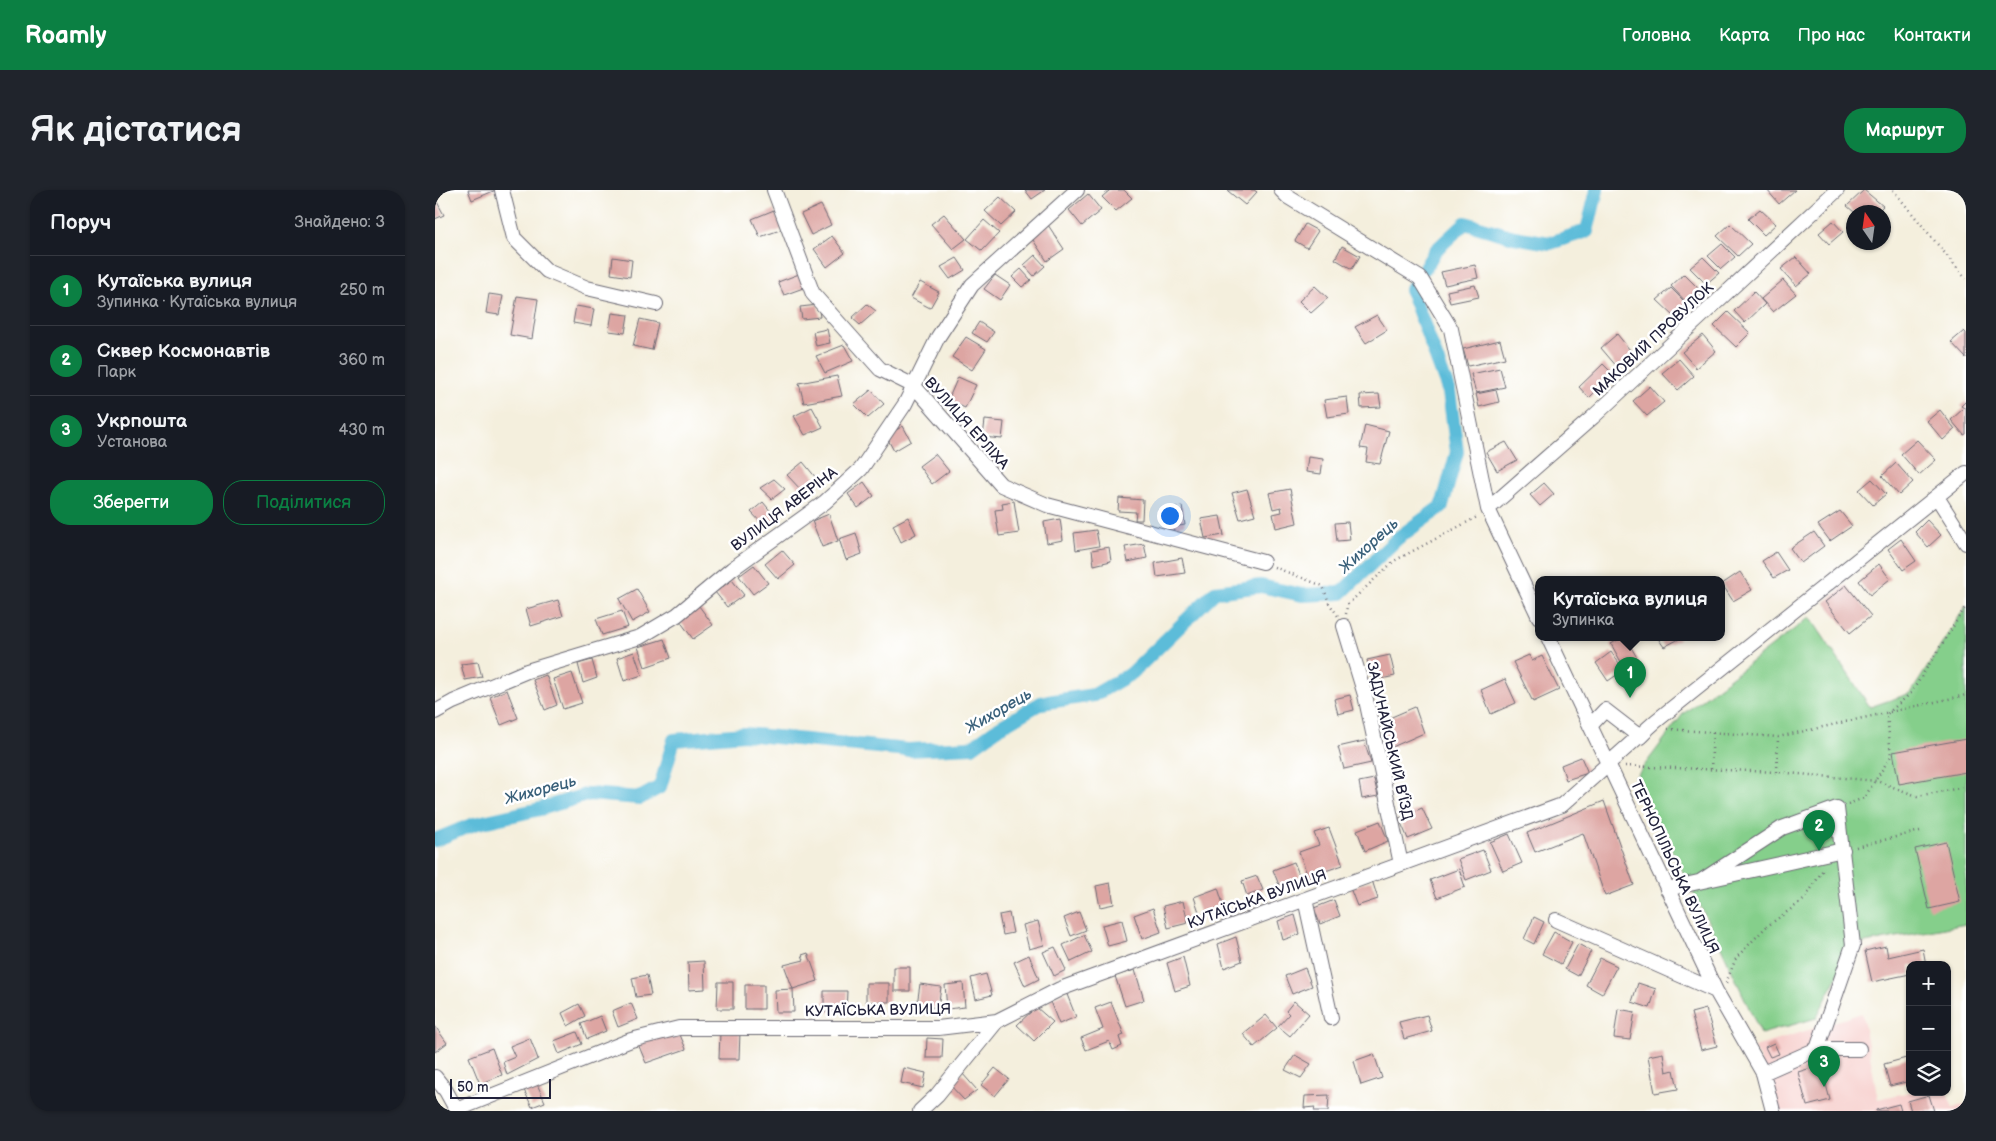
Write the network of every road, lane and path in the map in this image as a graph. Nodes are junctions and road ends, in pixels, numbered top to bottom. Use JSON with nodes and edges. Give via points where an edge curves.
{"nodes":[{"id":1,"x":502,"y":190,"type":"edge"},
{"id":2,"x":774,"y":190,"type":"edge"},
{"id":3,"x":1077,"y":190,"type":"edge"},
{"id":4,"x":1281,"y":190,"type":"edge"},
{"id":5,"x":1837,"y":190,"type":"edge"},
{"id":6,"x":1893,"y":190,"type":"edge"},
{"id":7,"x":1966,"y":279,"type":"edge"},
{"id":8,"x":656,"y":304,"type":"dead end"},
{"id":9,"x":914,"y":386,"type":"junction"},
{"id":10,"x":1966,"y":472,"type":"edge"},
{"id":11,"x":1937,"y":497,"type":"junction"},
{"id":12,"x":1488,"y":508,"type":"junction"},
{"id":13,"x":1966,"y":543,"type":"edge"},
{"id":14,"x":1263,"y":562,"type":"joint"},
{"id":15,"x":1329,"y":604,"type":"dead end"},
{"id":16,"x":1966,"y":606,"type":"edge"},
{"id":17,"x":1535,"y":608,"type":"edge"},
{"id":18,"x":1344,"y":626,"type":"joint"},
{"id":19,"x":1550,"y":641,"type":"edge"},
{"id":20,"x":1966,"y":696,"type":"edge"},
{"id":21,"x":435,"y":712,"type":"edge"},
{"id":22,"x":1887,"y":714,"type":"junction"},
{"id":23,"x":1590,"y":726,"type":"junction"},
{"id":24,"x":1649,"y":728,"type":"junction"},
{"id":25,"x":1713,"y":732,"type":"junction"},
{"id":26,"x":1779,"y":737,"type":"junction"},
{"id":27,"x":1609,"y":765,"type":"junction"},
{"id":28,"x":1711,"y":769,"type":"junction"},
{"id":29,"x":1777,"y":772,"type":"junction"},
{"id":30,"x":1877,"y":781,"type":"junction"},
{"id":31,"x":1966,"y":787,"type":"edge"},
{"id":32,"x":1837,"y":808,"type":"junction"},
{"id":33,"x":1920,"y":831,"type":"dead end"},
{"id":34,"x":1838,"y":851,"type":"junction"},
{"id":35,"x":1401,"y":864,"type":"junction"},
{"id":36,"x":1701,"y":881,"type":"junction"},
{"id":37,"x":1667,"y":889,"type":"junction"},
{"id":38,"x":1305,"y":899,"type":"junction"},
{"id":39,"x":1557,"y":920,"type":"dead end"},
{"id":40,"x":1718,"y":995,"type":"junction"},
{"id":41,"x":1331,"y":1018,"type":"dead end"},
{"id":42,"x":997,"y":1021,"type":"junction"},
{"id":43,"x":1817,"y":1049,"type":"junction"},
{"id":44,"x":1859,"y":1049,"type":"dead end"},
{"id":45,"x":1763,"y":1073,"type":"junction"},
{"id":46,"x":435,"y":1077,"type":"edge"},
{"id":47,"x":457,"y":1111,"type":"edge"},
{"id":48,"x":920,"y":1111,"type":"edge"},
{"id":49,"x":1773,"y":1111,"type":"edge"}],
"edges":[{"from":1,"to":8,"type":"street","via":[[514,238],[547,271],[587,288]]},
{"from":2,"to":9,"type":"street","name":"ВУЛИЦЯ ЕРЛІХА","via":[[813,294],[880,369]]},
{"from":3,"to":9,"type":"street","name":"ВУЛИЦЯ АВЕРІНА","via":[[972,285],[938,338]]},
{"from":4,"to":12,"type":"street","via":[[1420,278],[1451,329]]},
{"from":5,"to":12,"type":"street","name":"МАКОВИЙ ПРОВУЛОК","via":[[1593,416]]},
{"from":6,"to":7,"type":"path"},
{"from":9,"to":14,"type":"street","name":"ВУЛИЦЯ ЕРЛІХА","via":[[1001,485],[1047,505]]},
{"from":9,"to":21,"type":"street","name":"ВУЛИЦЯ АВЕРІНА","via":[[861,469],[825,502],[732,569],[677,615],[640,637],[527,671]]},
{"from":10,"to":11,"type":"street","name":"КУТАЇСЬКА ВУЛИЦЯ"},
{"from":11,"to":13,"type":"street"},
{"from":11,"to":24,"type":"street","name":"КУТАЇСЬКА ВУЛИЦЯ"},
{"from":12,"to":17,"type":"street"},
{"from":12,"to":18,"type":"path","via":[[1394,561],[1347,606]]},
{"from":14,"to":15,"type":"path","via":[[1323,586]]},
{"from":16,"to":22,"type":"path","via":[[1911,693]]},
{"from":18,"to":35,"type":"street","name":"ЗАДУНАЙСЬКИЙ В’ЇЗД","via":[[1365,695]]},
{"from":19,"to":23,"type":"street","name":"ТЕРНОПІЛЬСЬКА ВУЛИЦЯ"},
{"from":20,"to":22,"type":"path"},
{"from":22,"to":26,"type":"path"},
{"from":22,"to":30,"type":"path","via":[[1891,756]]},
{"from":23,"to":24,"type":"street","via":[[1605,710],[1640,737]]},
{"from":23,"to":27,"type":"street","name":"ТЕРНОПІЛЬСЬКА ВУЛИЦЯ"},
{"from":24,"to":25,"type":"path"},
{"from":24,"to":27,"type":"street","name":"КУТАЇСЬКА ВУЛИЦЯ"},
{"from":25,"to":26,"type":"path"},
{"from":25,"to":28,"type":"path"},
{"from":26,"to":29,"type":"path"},
{"from":27,"to":28,"type":"path"},
{"from":27,"to":35,"type":"street","name":"КУТАЇСЬКА ВУЛИЦЯ","via":[[1562,805]]},
{"from":27,"to":37,"type":"street","name":"ТЕРНОПІЛЬСЬКА ВУЛИЦЯ"},
{"from":28,"to":29,"type":"path"},
{"from":29,"to":30,"type":"path"},
{"from":30,"to":31,"type":"path","via":[[1917,796]]},
{"from":30,"to":32,"type":"path","via":[[1864,798]]},
{"from":32,"to":34,"type":"street"},
{"from":32,"to":36,"type":"street","via":[[1782,828]]},
{"from":33,"to":34,"type":"path"},
{"from":34,"to":36,"type":"street"},
{"from":34,"to":40,"type":"path","via":[[1805,899],[1767,927],[1736,958]]},
{"from":34,"to":43,"type":"street","via":[[1853,946]]},
{"from":35,"to":38,"type":"street","name":"КУТАЇСЬКА ВУЛИЦЯ"},
{"from":36,"to":37,"type":"street"},
{"from":37,"to":40,"type":"street","name":"ТЕРНОПІЛЬСЬКА ВУЛИЦЯ"},
{"from":38,"to":41,"type":"street"},
{"from":38,"to":42,"type":"street","name":"КУТАЇСЬКА ВУЛИЦЯ","via":[[1060,989]]},
{"from":39,"to":40,"type":"street"},
{"from":40,"to":45,"type":"street","name":"ТЕРНОПІЛЬСЬКА ВУЛИЦЯ"},
{"from":42,"to":47,"type":"street","name":"КУТАЇСЬКА ВУЛИЦЯ","via":[[938,1028],[679,1028],[631,1040]]},
{"from":42,"to":48,"type":"street","via":[[937,1095]]},
{"from":43,"to":44,"type":"street"},
{"from":43,"to":45,"type":"street"},
{"from":45,"to":49,"type":"street","name":"ТЕРНОПІЛЬСЬКА ВУЛИЦЯ"},
{"from":46,"to":47,"type":"street"}]}
